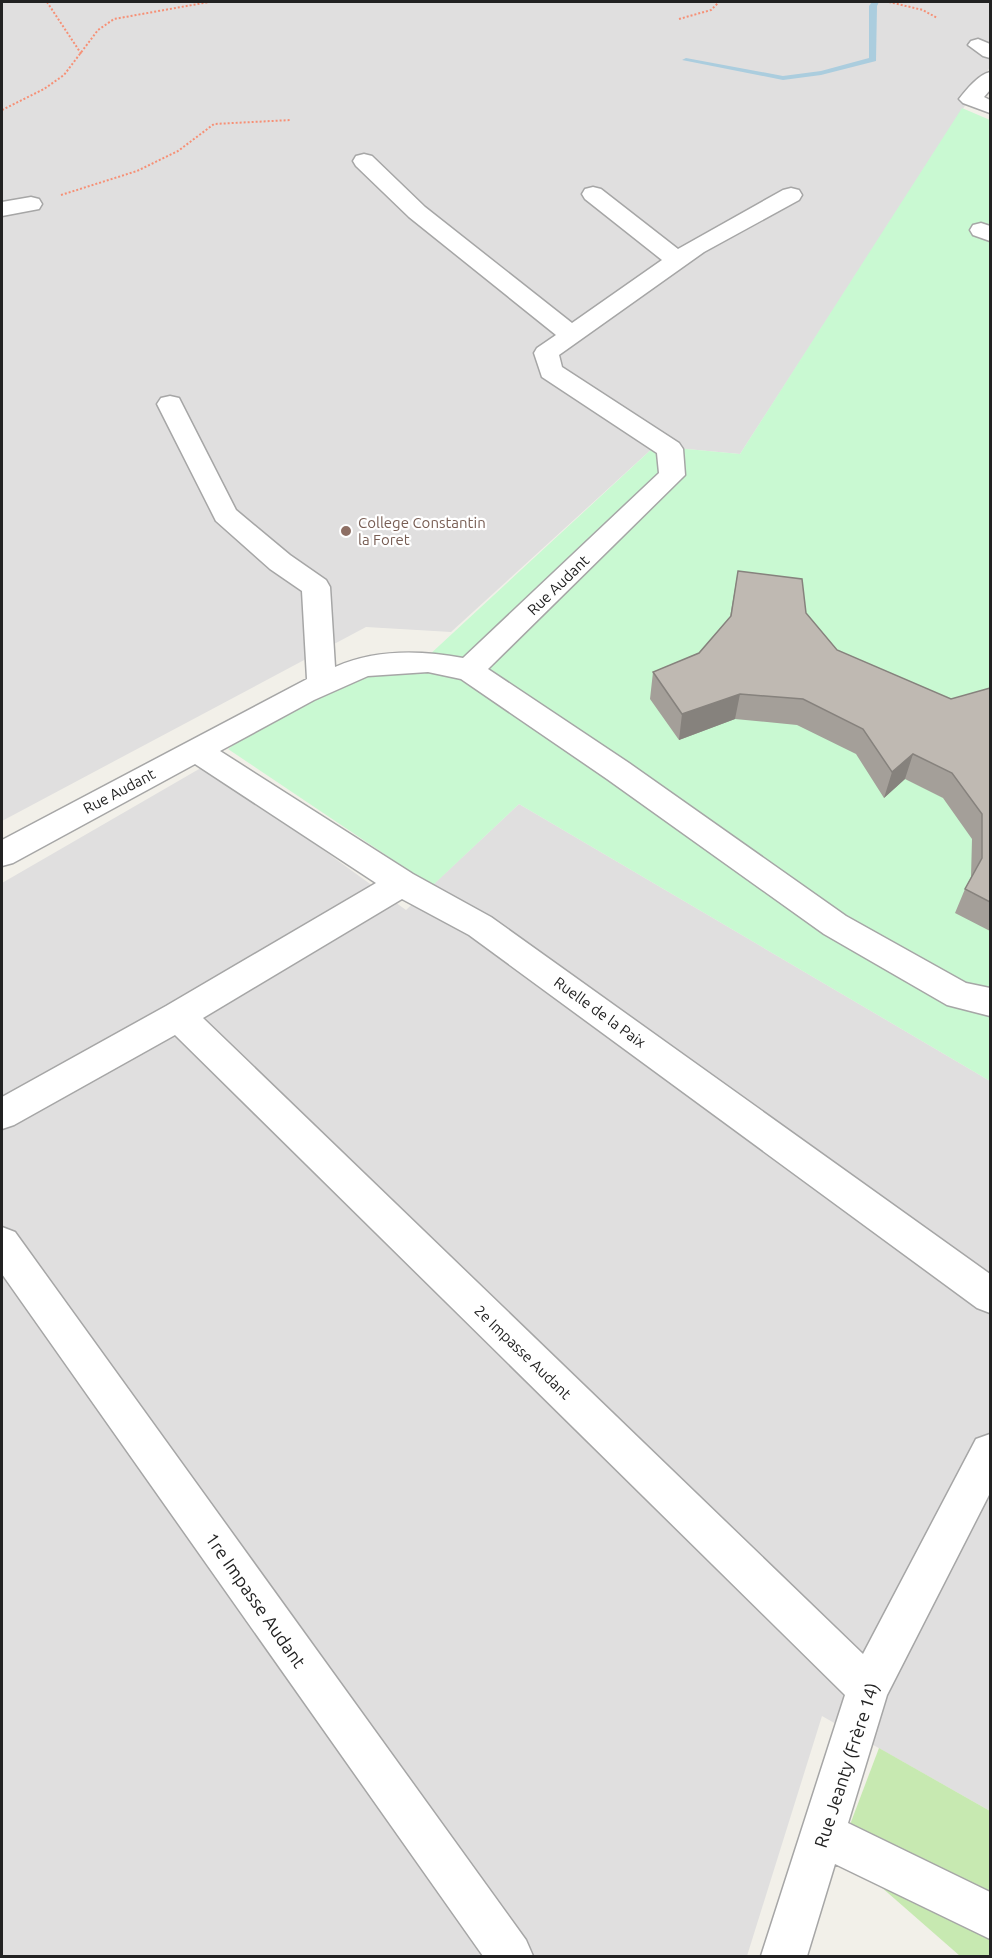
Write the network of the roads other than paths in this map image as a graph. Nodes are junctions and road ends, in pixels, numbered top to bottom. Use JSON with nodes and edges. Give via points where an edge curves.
{"nodes":[{"id":1,"x":990,"y":78,"type":"edge"},
{"id":2,"x":990,"y":107,"type":"edge"},
{"id":3,"x":364,"y":161,"type":"dead end"},
{"id":4,"x":593,"y":194,"type":"dead end"},
{"id":5,"x":791,"y":195,"type":"dead end"},
{"id":6,"x":31,"y":204,"type":"road end"},
{"id":7,"x":2,"y":209,"type":"edge"},
{"id":8,"x":677,"y":260,"type":"junction"},
{"id":9,"x":571,"y":335,"type":"junction"},
{"id":10,"x":170,"y":404,"type":"dead end"},
{"id":11,"x":469,"y":670,"type":"junction"},
{"id":12,"x":322,"y":684,"type":"junction"},
{"id":13,"x":196,"y":750,"type":"junction"},
{"id":14,"x":2,"y":854,"type":"edge"},
{"id":15,"x":402,"y":883,"type":"junction"},
{"id":16,"x":990,"y":1002,"type":"edge"},
{"id":17,"x":178,"y":1016,"type":"junction"},
{"id":18,"x":2,"y":1114,"type":"edge"},
{"id":19,"x":2,"y":1244,"type":"edge"},
{"id":20,"x":990,"y":1296,"type":"edge"},
{"id":21,"x":990,"y":1453,"type":"edge"},
{"id":22,"x":868,"y":1688,"type":"junction"},
{"id":23,"x":823,"y":1834,"type":"junction"},
{"id":24,"x":990,"y":1916,"type":"edge"},
{"id":25,"x":510,"y":1956,"type":"edge"},
{"id":26,"x":784,"y":1956,"type":"edge"}],
"edges":[{"from":1,"to":2,"type":"street","via":[[970,99]]},
{"from":3,"to":9,"type":"street","via":[[417,212]]},
{"from":4,"to":8,"type":"street"},
{"from":5,"to":8,"type":"street","name":"Rue Audant"},
{"from":6,"to":7,"type":"street"},
{"from":8,"to":9,"type":"street","name":"Rue Audant"},
{"from":9,"to":11,"type":"street","name":"Rue Audant","via":[[546,353],[551,371],[670,449],[672,475]]},
{"from":10,"to":12,"type":"street","via":[[225,515],[280,562],[316,586]]},
{"from":11,"to":12,"type":"street","name":"Rue Audant","via":[[428,662],[363,666]]},
{"from":11,"to":16,"type":"street","via":[[835,925],[959,995]]},
{"from":12,"to":13,"type":"street","name":"Rue Audant"},
{"from":13,"to":14,"type":"street","name":"Rue Audant"},
{"from":13,"to":15,"type":"street","name":"Ruelle de la Paix"},
{"from":15,"to":17,"type":"street"},
{"from":15,"to":20,"type":"street","name":"Ruelle de la Paix","via":[[480,926]]},
{"from":17,"to":18,"type":"street"},
{"from":17,"to":22,"type":"street","name":"2e Impasse Audant"},
{"from":19,"to":25,"type":"street","name":"1re Impasse Audant"},
{"from":21,"to":22,"type":"street","name":"Rue Jeanty (Frère 14)"},
{"from":22,"to":23,"type":"street","name":"Rue Jeanty (Frère 14)"},
{"from":23,"to":24,"type":"street"},
{"from":23,"to":26,"type":"street","name":"Rue Jeanty (Frère 14)"}]}
